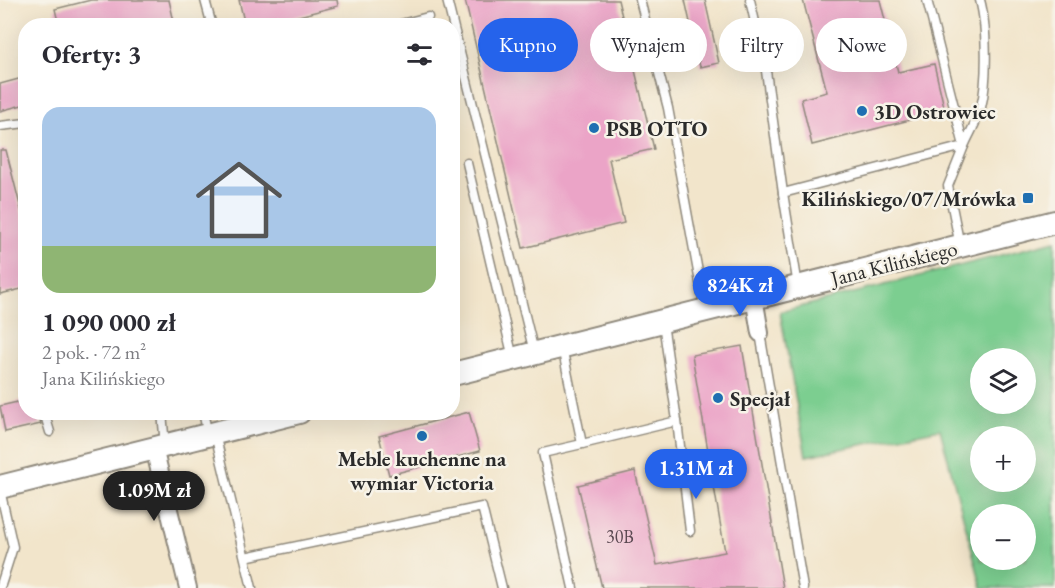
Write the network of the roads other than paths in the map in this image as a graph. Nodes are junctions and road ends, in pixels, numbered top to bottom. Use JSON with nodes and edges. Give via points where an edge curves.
{"nodes":[{"id":1,"x":206,"y":0,"type":"edge"},
{"id":2,"x":447,"y":0,"type":"edge"},
{"id":3,"x":640,"y":0,"type":"edge"},
{"id":4,"x":750,"y":0,"type":"edge"},
{"id":5,"x":927,"y":0,"type":"edge"},
{"id":6,"x":980,"y":0,"type":"edge"},
{"id":7,"x":428,"y":17,"type":"dead end"},
{"id":8,"x":210,"y":18,"type":"edge"},
{"id":9,"x":424,"y":18,"type":"edge"},
{"id":10,"x":451,"y":18,"type":"edge"},
{"id":11,"x":460,"y":60,"type":"edge"},
{"id":12,"x":18,"y":124,"type":"edge"},
{"id":13,"x":0,"y":126,"type":"edge"},
{"id":14,"x":964,"y":146,"type":"junction"},
{"id":15,"x":467,"y":163,"type":"dead end"},
{"id":16,"x":783,"y":193,"type":"junction"},
{"id":17,"x":1055,"y":222,"type":"edge"},
{"id":18,"x":960,"y":246,"type":"junction"},
{"id":19,"x":798,"y":286,"type":"junction"},
{"id":20,"x":754,"y":297,"type":"junction"},
{"id":21,"x":705,"y":310,"type":"junction"},
{"id":22,"x":663,"y":321,"type":"junction"},
{"id":23,"x":760,"y":333,"type":"joint"},
{"id":24,"x":562,"y":346,"type":"junction"},
{"id":25,"x":524,"y":356,"type":"junction"},
{"id":26,"x":460,"y":372,"type":"edge"},
{"id":27,"x":46,"y":420,"type":"edge"},
{"id":28,"x":162,"y":420,"type":"edge"},
{"id":29,"x":205,"y":420,"type":"edge"},
{"id":30,"x":268,"y":420,"type":"edge"},
{"id":31,"x":677,"y":421,"type":"junction"},
{"id":32,"x":50,"y":432,"type":"dead end"},
{"id":33,"x":211,"y":435,"type":"junction"},
{"id":34,"x":582,"y":444,"type":"junction"},
{"id":35,"x":160,"y":447,"type":"junction"},
{"id":36,"x":0,"y":489,"type":"edge"},
{"id":37,"x":690,"y":531,"type":"dead end"},
{"id":38,"x":245,"y":557,"type":"junction"},
{"id":39,"x":1,"y":588,"type":"edge"},
{"id":40,"x":189,"y":588,"type":"edge"},
{"id":41,"x":252,"y":588,"type":"edge"},
{"id":42,"x":502,"y":588,"type":"edge"},
{"id":43,"x":573,"y":588,"type":"edge"},
{"id":44,"x":802,"y":588,"type":"edge"}],
"edges":[{"from":1,"to":8,"type":"lane"},
{"from":2,"to":10,"type":"lane"},
{"from":3,"to":21,"type":"lane","via":[[668,108]]},
{"from":4,"to":16,"type":"lane","via":[[766,70]]},
{"from":5,"to":14,"type":"lane"},
{"from":6,"to":14,"type":"lane","via":[[986,45],[981,107]]},
{"from":7,"to":9,"type":"lane"},
{"from":11,"to":25,"type":"lane"},
{"from":12,"to":13,"type":"lane"},
{"from":14,"to":16,"type":"lane"},
{"from":14,"to":18,"type":"lane","via":[[948,186]]},
{"from":15,"to":25,"type":"lane"},
{"from":16,"to":19,"type":"lane"},
{"from":17,"to":18,"type":"street","name":"Jana Kilińskiego"},
{"from":18,"to":19,"type":"street","name":"Jana Kilińskiego"},
{"from":19,"to":20,"type":"street","name":"Jana Kilińskiego"},
{"from":20,"to":21,"type":"street","name":"Jana Kilińskiego"},
{"from":20,"to":23,"type":"street"},
{"from":21,"to":22,"type":"street","name":"Jana Kilińskiego"},
{"from":22,"to":24,"type":"street","name":"Jana Kilińskiego"},
{"from":22,"to":31,"type":"lane"},
{"from":23,"to":44,"type":"lane"},
{"from":24,"to":25,"type":"street","name":"Jana Kilińskiego"},
{"from":24,"to":34,"type":"lane"},
{"from":25,"to":26,"type":"street","name":"Jana Kilińskiego"},
{"from":27,"to":32,"type":"lane"},
{"from":28,"to":35,"type":"lane"},
{"from":29,"to":33,"type":"lane"},
{"from":30,"to":33,"type":"street"},
{"from":31,"to":34,"type":"lane"},
{"from":31,"to":37,"type":"lane"},
{"from":33,"to":35,"type":"street"},
{"from":33,"to":38,"type":"lane"},
{"from":34,"to":43,"type":"lane","via":[[543,453]]},
{"from":35,"to":36,"type":"street"},
{"from":35,"to":40,"type":"street"},
{"from":36,"to":39,"type":"lane","via":[[13,547]]},
{"from":38,"to":41,"type":"lane"},
{"from":38,"to":42,"type":"lane","via":[[482,507]]}]}
